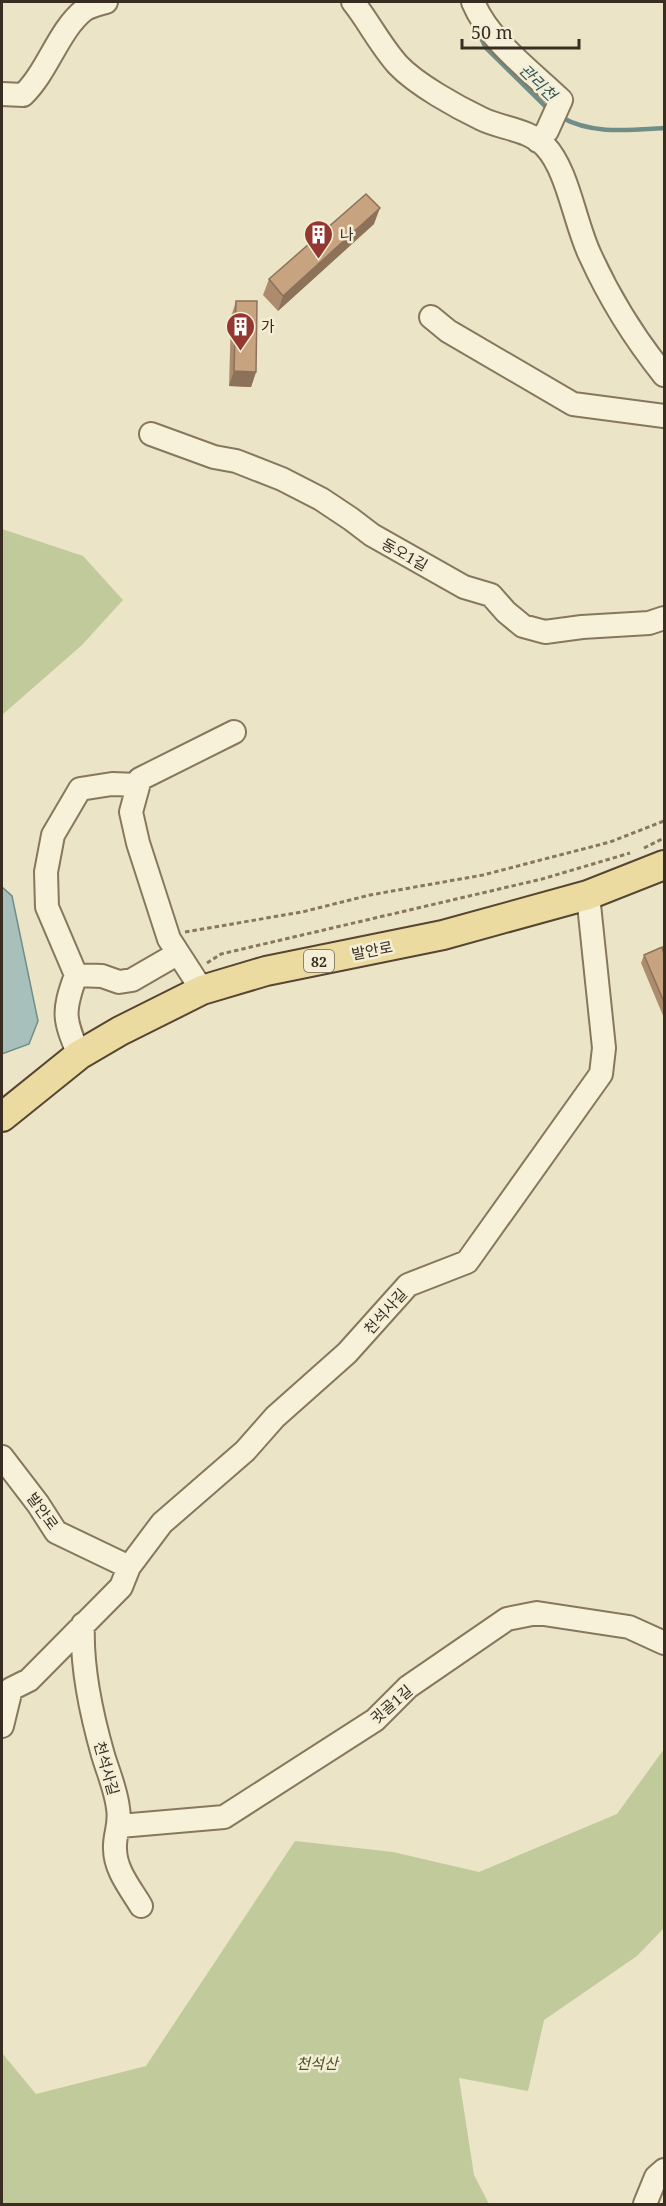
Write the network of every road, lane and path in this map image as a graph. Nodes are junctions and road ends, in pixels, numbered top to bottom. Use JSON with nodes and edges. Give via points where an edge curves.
{"nodes":[{"id":1,"x":106,"y":2,"type":"edge"},
{"id":2,"x":353,"y":2,"type":"edge"},
{"id":3,"x":473,"y":2,"type":"edge"},
{"id":4,"x":2,"y":94,"type":"edge"},
{"id":5,"x":549,"y":123,"type":"junction"},
{"id":6,"x":431,"y":317,"type":"dead end"},
{"id":7,"x":664,"y":375,"type":"edge"},
{"id":8,"x":664,"y":416,"type":"edge"},
{"id":9,"x":151,"y":434,"type":"dead end"},
{"id":10,"x":664,"y":618,"type":"edge"},
{"id":11,"x":234,"y":732,"type":"dead end"},
{"id":12,"x":138,"y":785,"type":"junction"},
{"id":13,"x":664,"y":821,"type":"edge"},
{"id":14,"x":664,"y":865,"type":"edge"},
{"id":15,"x":588,"y":895,"type":"junction"},
{"id":16,"x":173,"y":946,"type":"junction"},
{"id":17,"x":76,"y":975,"type":"junction"},
{"id":18,"x":202,"y":990,"type":"junction"},
{"id":19,"x":79,"y":1054,"type":"junction"},
{"id":20,"x":2,"y":1117,"type":"edge"},
{"id":21,"x":2,"y":1456,"type":"edge"},
{"id":22,"x":129,"y":1567,"type":"junction"},
{"id":23,"x":83,"y":1624,"type":"junction"},
{"id":24,"x":664,"y":1643,"type":"edge"},
{"id":25,"x":2,"y":1726,"type":"edge"},
{"id":26,"x":120,"y":1826,"type":"junction"},
{"id":27,"x":141,"y":1906,"type":"dead end"},
{"id":28,"x":664,"y":2170,"type":"edge"},
{"id":29,"x":645,"y":2205,"type":"edge"}],
"edges":[{"from":1,"to":4,"type":"street","via":[[86,9],[72,22],[34,84],[23,94]]},
{"from":2,"to":5,"type":"street","via":[[399,66],[444,100],[486,121],[527,133]]},
{"from":3,"to":5,"type":"street","via":[[503,45],[561,100]]},
{"from":5,"to":7,"type":"street","via":[[545,146],[558,164],[589,254]]},
{"from":6,"to":8,"type":"street","via":[[448,331],[573,404]]},
{"from":9,"to":10,"type":"street","name":"동오1길","via":[[236,461],[321,499],[372,535],[464,587],[491,595],[523,626],[545,632],[649,623]]},
{"from":11,"to":12,"type":"street","via":[[140,779]]},
{"from":12,"to":16,"type":"street","via":[[131,812]]},
{"from":12,"to":17,"type":"street","via":[[80,789],[53,835],[46,872],[47,907]]},
{"from":13,"to":16,"type":"path","via":[[610,842],[483,875],[178,933]]},
{"from":14,"to":15,"type":"main road","name":"발안로","number":"82"},
{"from":15,"to":18,"type":"main road","name":"발안로","number":"82","via":[[443,935],[266,971]]},
{"from":15,"to":22,"type":"street","name":"천석사길","via":[[604,1048],[601,1074],[467,1262],[408,1285],[347,1353],[275,1417],[245,1451],[162,1523]]},
{"from":16,"to":17,"type":"street","via":[[132,980],[119,982],[102,976]]},
{"from":16,"to":18,"type":"street"},
{"from":17,"to":19,"type":"street","via":[[67,998],[66,1023]]},
{"from":18,"to":19,"type":"main road","name":"발안로","number":"82"},
{"from":19,"to":20,"type":"main road","name":"발안로","number":"82"},
{"from":21,"to":22,"type":"street","name":"발안로","via":[[56,1532]]},
{"from":22,"to":23,"type":"street","name":"천석사길","via":[[121,1587]]},
{"from":23,"to":25,"type":"street","name":"천석사길","via":[[29,1680],[11,1689]]},
{"from":23,"to":26,"type":"street","name":"천석사길","via":[[82,1650],[88,1688]]},
{"from":24,"to":26,"type":"street","name":"귓골1길","via":[[629,1627],[537,1613],[507,1619],[408,1687],[375,1720],[224,1817]]},
{"from":26,"to":27,"type":"street","name":"천석사길","via":[[115,1848],[119,1870]]},
{"from":28,"to":29,"type":"street","via":[[656,2177]]}]}
